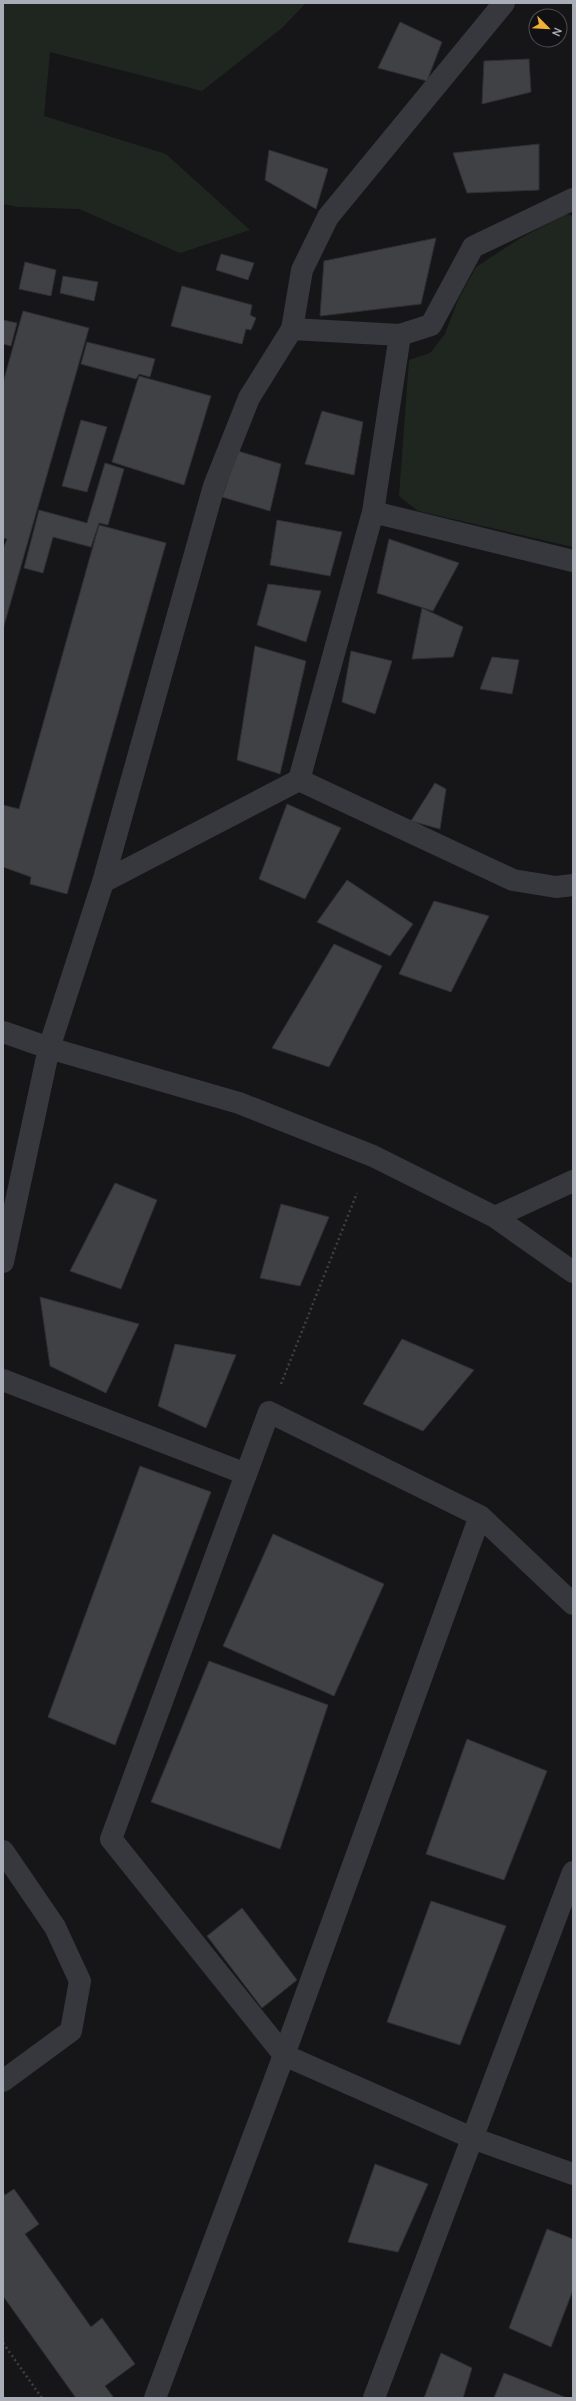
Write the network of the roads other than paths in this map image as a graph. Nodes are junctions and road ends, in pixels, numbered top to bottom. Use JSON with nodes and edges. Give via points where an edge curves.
{"nodes":[{"id":1,"x":504,"y":3,"type":"edge"},
{"id":2,"x":573,"y":199,"type":"edge"},
{"id":3,"x":292,"y":329,"type":"junction"},
{"id":4,"x":400,"y":335,"type":"junction"},
{"id":5,"x":373,"y":512,"type":"junction"},
{"id":6,"x":573,"y":561,"type":"edge"},
{"id":7,"x":299,"y":780,"type":"junction"},
{"id":8,"x":103,"y":882,"type":"junction"},
{"id":9,"x":573,"y":886,"type":"edge"},
{"id":10,"x":3,"y":1032,"type":"edge"},
{"id":11,"x":49,"y":1048,"type":"junction"},
{"id":12,"x":573,"y":1181,"type":"edge"},
{"id":13,"x":495,"y":1217,"type":"junction"},
{"id":14,"x":3,"y":1262,"type":"edge"},
{"id":15,"x":573,"y":1272,"type":"edge"},
{"id":16,"x":3,"y":1380,"type":"edge"},
{"id":17,"x":246,"y":1474,"type":"junction"},
{"id":18,"x":480,"y":1516,"type":"junction"},
{"id":19,"x":573,"y":1604,"type":"edge"},
{"id":20,"x":3,"y":1851,"type":"edge"},
{"id":21,"x":573,"y":1872,"type":"edge"},
{"id":22,"x":284,"y":2054,"type":"junction"},
{"id":23,"x":3,"y":2081,"type":"edge"},
{"id":24,"x":472,"y":2138,"type":"junction"},
{"id":25,"x":573,"y":2174,"type":"edge"},
{"id":26,"x":155,"y":2398,"type":"edge"},
{"id":27,"x":374,"y":2398,"type":"edge"}],
"edges":[{"from":1,"to":3,"type":"street","via":[[328,217],[302,270]]},
{"from":2,"to":4,"type":"street","via":[[473,247],[431,325]]},
{"from":3,"to":4,"type":"street"},
{"from":3,"to":8,"type":"street","via":[[249,398],[214,486]]},
{"from":4,"to":5,"type":"street"},
{"from":5,"to":6,"type":"street"},
{"from":5,"to":7,"type":"street"},
{"from":7,"to":8,"type":"street"},
{"from":7,"to":9,"type":"street","via":[[513,880],[556,887]]},
{"from":8,"to":11,"type":"street"},
{"from":10,"to":11,"type":"street"},
{"from":11,"to":13,"type":"street","via":[[239,1103],[373,1156]]},
{"from":11,"to":14,"type":"street"},
{"from":12,"to":13,"type":"street"},
{"from":13,"to":15,"type":"street"},
{"from":16,"to":17,"type":"street"},
{"from":17,"to":18,"type":"street","via":[[269,1412]]},
{"from":17,"to":22,"type":"street","via":[[111,1839]]},
{"from":18,"to":19,"type":"street"},
{"from":18,"to":22,"type":"street"},
{"from":20,"to":23,"type":"street","via":[[55,1927],[80,1982],[71,2032]]},
{"from":21,"to":24,"type":"street"},
{"from":22,"to":24,"type":"street"},
{"from":22,"to":26,"type":"street"},
{"from":24,"to":25,"type":"street"},
{"from":24,"to":27,"type":"street"}]}
